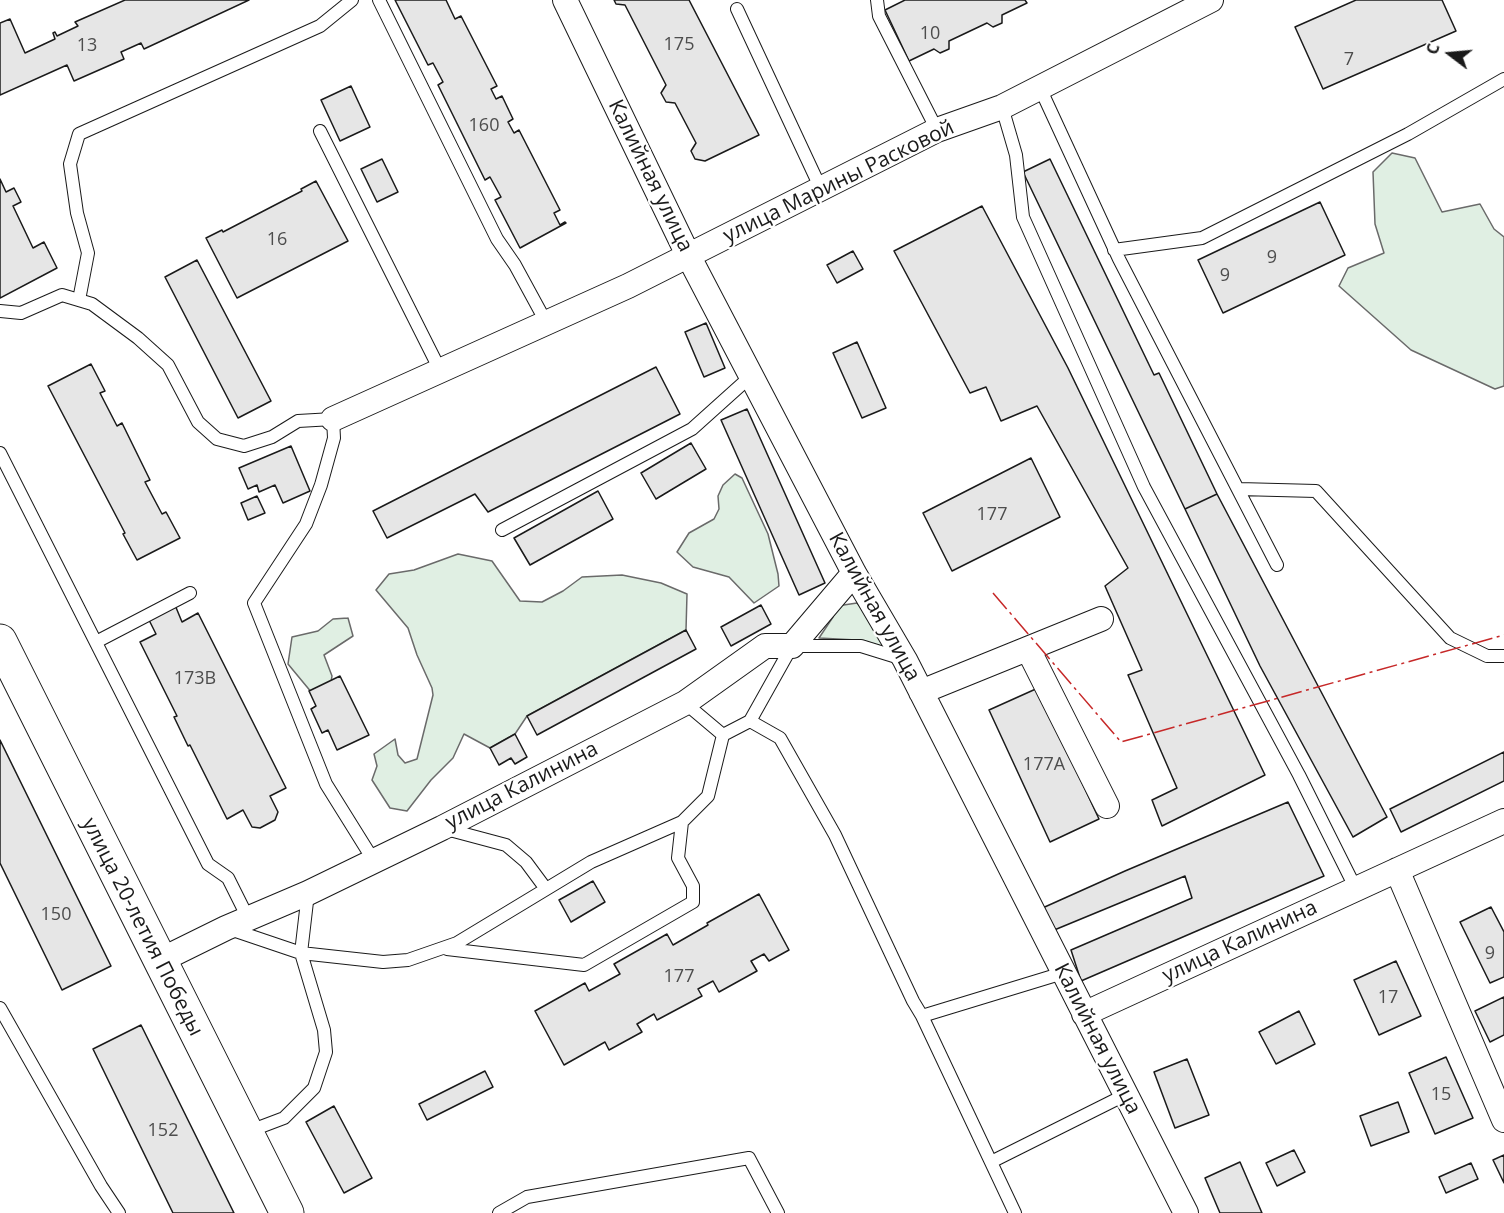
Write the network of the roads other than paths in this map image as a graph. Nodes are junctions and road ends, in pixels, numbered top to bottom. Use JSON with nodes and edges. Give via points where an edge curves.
{"nodes":[{"id":1,"x":352,"y":0,"type":"edge"},
{"id":2,"x":379,"y":0,"type":"edge"},
{"id":3,"x":565,"y":0,"type":"edge"},
{"id":4,"x":877,"y":0,"type":"edge"},
{"id":5,"x":1210,"y":0,"type":"edge"},
{"id":6,"x":737,"y":9,"type":"dead end"},
{"id":7,"x":1504,"y":80,"type":"edge"},
{"id":8,"x":1040,"y":88,"type":"junction"},
{"id":9,"x":1002,"y":107,"type":"junction"},
{"id":10,"x":937,"y":130,"type":"junction"},
{"id":11,"x":320,"y":131,"type":"dead end"},
{"id":12,"x":821,"y":189,"type":"junction"},
{"id":13,"x":1114,"y":250,"type":"junction"},
{"id":14,"x":689,"y":257,"type":"junction"},
{"id":15,"x":79,"y":300,"type":"junction"},
{"id":16,"x":0,"y":310,"type":"edge"},
{"id":17,"x":546,"y":322,"type":"junction"},
{"id":18,"x":440,"y":370,"type":"junction"},
{"id":19,"x":751,"y":376,"type":"junction"},
{"id":20,"x":333,"y":419,"type":"junction"},
{"id":21,"x":0,"y":453,"type":"edge"},
{"id":22,"x":1239,"y":489,"type":"junction"},
{"id":23,"x":502,"y":530,"type":"dead end"},
{"id":24,"x":1277,"y":565,"type":"dead end"},
{"id":25,"x":854,"y":573,"type":"junction"},
{"id":26,"x":190,"y":593,"type":"dead end"},
{"id":27,"x":1101,"y":619,"type":"dead end"},
{"id":28,"x":0,"y":641,"type":"edge"},
{"id":29,"x":96,"y":642,"type":"junction"},
{"id":30,"x":792,"y":646,"type":"junction"},
{"id":31,"x":1028,"y":649,"type":"junction"},
{"id":32,"x":1504,"y":656,"type":"edge"},
{"id":33,"x":904,"y":660,"type":"junction"},
{"id":34,"x":921,"y":692,"type":"junction"},
{"id":35,"x":685,"y":703,"type":"junction"},
{"id":36,"x":750,"y":721,"type":"junction"},
{"id":37,"x":723,"y":735,"type":"junction"},
{"id":38,"x":1107,"y":806,"type":"dead end"},
{"id":39,"x":1504,"y":821,"type":"edge"},
{"id":40,"x":682,"y":822,"type":"junction"},
{"id":41,"x":442,"y":828,"type":"junction"},
{"id":42,"x":374,"y":861,"type":"junction"},
{"id":43,"x":1397,"y":870,"type":"junction"},
{"id":44,"x":546,"y":889,"type":"junction"},
{"id":45,"x":1356,"y":889,"type":"junction"},
{"id":46,"x":308,"y":893,"type":"junction"},
{"id":47,"x":237,"y":923,"type":"junction"},
{"id":48,"x":442,"y":948,"type":"junction"},
{"id":49,"x":301,"y":953,"type":"junction"},
{"id":50,"x":159,"y":961,"type":"junction"},
{"id":51,"x":1063,"y":973,"type":"junction"},
{"id":52,"x":0,"y":1008,"type":"edge"},
{"id":53,"x":1084,"y":1014,"type":"junction"},
{"id":54,"x":922,"y":1016,"type":"junction"},
{"id":55,"x":1125,"y":1095,"type":"junction"},
{"id":56,"x":1504,"y":1120,"type":"edge"},
{"id":57,"x":246,"y":1133,"type":"junction"},
{"id":58,"x":991,"y":1162,"type":"junction"},
{"id":59,"x":119,"y":1213,"type":"edge"},
{"id":60,"x":287,"y":1213,"type":"edge"},
{"id":61,"x":499,"y":1213,"type":"edge"},
{"id":62,"x":778,"y":1213,"type":"edge"},
{"id":63,"x":1014,"y":1213,"type":"edge"},
{"id":64,"x":1186,"y":1213,"type":"edge"}],
"edges":[{"from":1,"to":15,"type":"lane","via":[[320,26],[79,134],[70,164],[88,253]]},
{"from":2,"to":17,"type":"lane","via":[[497,239]]},
{"from":3,"to":14,"type":"street","name":"Калийная улица"},
{"from":4,"to":10,"type":"lane","via":[[879,16]]},
{"from":5,"to":8,"type":"street","name":"улица Марины Расковой"},
{"from":6,"to":12,"type":"lane"},
{"from":7,"to":13,"type":"lane","via":[[1408,134],[1202,238]]},
{"from":8,"to":9,"type":"street","name":"улица Марины Расковой"},
{"from":8,"to":13,"type":"lane"},
{"from":9,"to":10,"type":"street","name":"улица Марины Расковой"},
{"from":9,"to":45,"type":"lane","via":[[1016,155],[1023,217],[1144,487]]},
{"from":10,"to":12,"type":"street","name":"улица Марины Расковой"},
{"from":11,"to":18,"type":"lane"},
{"from":12,"to":14,"type":"street","name":"улица Марины Расковой"},
{"from":13,"to":22,"type":"lane"},
{"from":14,"to":17,"type":"street","name":"улица Марины Расковой"},
{"from":14,"to":19,"type":"street","name":"Калийная улица"},
{"from":15,"to":16,"type":"lane","via":[[62,295],[21,313]]},
{"from":15,"to":20,"type":"lane","via":[[92,304],[129,331],[168,365],[198,422],[217,439],[244,446],[272,437],[298,421]]},
{"from":17,"to":18,"type":"street","name":"улица Марины Расковой"},
{"from":18,"to":20,"type":"street","name":"улица Марины Расковой"},
{"from":19,"to":23,"type":"lane","via":[[692,429]]},
{"from":19,"to":25,"type":"street","name":"Калийная улица"},
{"from":20,"to":42,"type":"lane","via":[[334,438],[306,524],[254,603],[326,784]]},
{"from":21,"to":29,"type":"lane"},
{"from":22,"to":24,"type":"lane"},
{"from":22,"to":32,"type":"lane","via":[[1316,491],[1450,639],[1487,656]]},
{"from":25,"to":30,"type":"street"},
{"from":25,"to":33,"type":"street","name":"Калийная улица"},
{"from":26,"to":29,"type":"lane"},
{"from":27,"to":31,"type":"street"},
{"from":28,"to":50,"type":"main road","name":"улица 20-летия Победы"},
{"from":29,"to":47,"type":"lane","via":[[208,864],[228,878]]},
{"from":30,"to":33,"type":"lane","via":[[861,646]]},
{"from":30,"to":35,"type":"street","name":"улица Калинина","via":[[765,646]]},
{"from":30,"to":36,"type":"lane"},
{"from":31,"to":34,"type":"street"},
{"from":31,"to":38,"type":"street"},
{"from":33,"to":34,"type":"street","name":"Калийная улица"},
{"from":34,"to":51,"type":"street","name":"Калийная улица"},
{"from":35,"to":37,"type":"lane"},
{"from":35,"to":41,"type":"street","name":"улица Калинина"},
{"from":36,"to":37,"type":"lane"},
{"from":36,"to":54,"type":"lane","via":[[780,738],[835,835]]},
{"from":37,"to":40,"type":"lane","via":[[708,796]]},
{"from":39,"to":43,"type":"street","name":"улица Калинина"},
{"from":40,"to":44,"type":"lane","via":[[591,862]]},
{"from":40,"to":48,"type":"lane","via":[[678,858],[693,886],[693,902],[584,964]]},
{"from":41,"to":42,"type":"street","name":"улица Калинина"},
{"from":41,"to":44,"type":"lane","via":[[506,845],[526,862]]},
{"from":42,"to":46,"type":"street","name":"улица Калинина"},
{"from":43,"to":45,"type":"street","name":"улица Калинина"},
{"from":43,"to":56,"type":"street"},
{"from":44,"to":48,"type":"lane","via":[[458,943]]},
{"from":45,"to":53,"type":"street","name":"улица Калинина"},
{"from":46,"to":47,"type":"street","name":"улица Калинина"},
{"from":46,"to":49,"type":"lane"},
{"from":47,"to":49,"type":"lane"},
{"from":47,"to":50,"type":"street","name":"улица Калинина"},
{"from":48,"to":49,"type":"lane","via":[[408,960],[383,962]]},
{"from":49,"to":57,"type":"lane","via":[[324,1030],[326,1052],[314,1088],[284,1118]]},
{"from":50,"to":57,"type":"main road","name":"улица 20-летия Победы"},
{"from":51,"to":53,"type":"street","name":"Калийная улица"},
{"from":51,"to":54,"type":"lane"},
{"from":52,"to":59,"type":"lane"},
{"from":53,"to":55,"type":"street","name":"Калийная улица"},
{"from":54,"to":58,"type":"lane"},
{"from":55,"to":58,"type":"lane"},
{"from":55,"to":64,"type":"street","name":"Калийная улица"},
{"from":57,"to":60,"type":"main road","name":"улица 20-летия Победы"},
{"from":58,"to":63,"type":"lane"},
{"from":61,"to":62,"type":"lane","via":[[527,1197],[749,1158]]}]}
